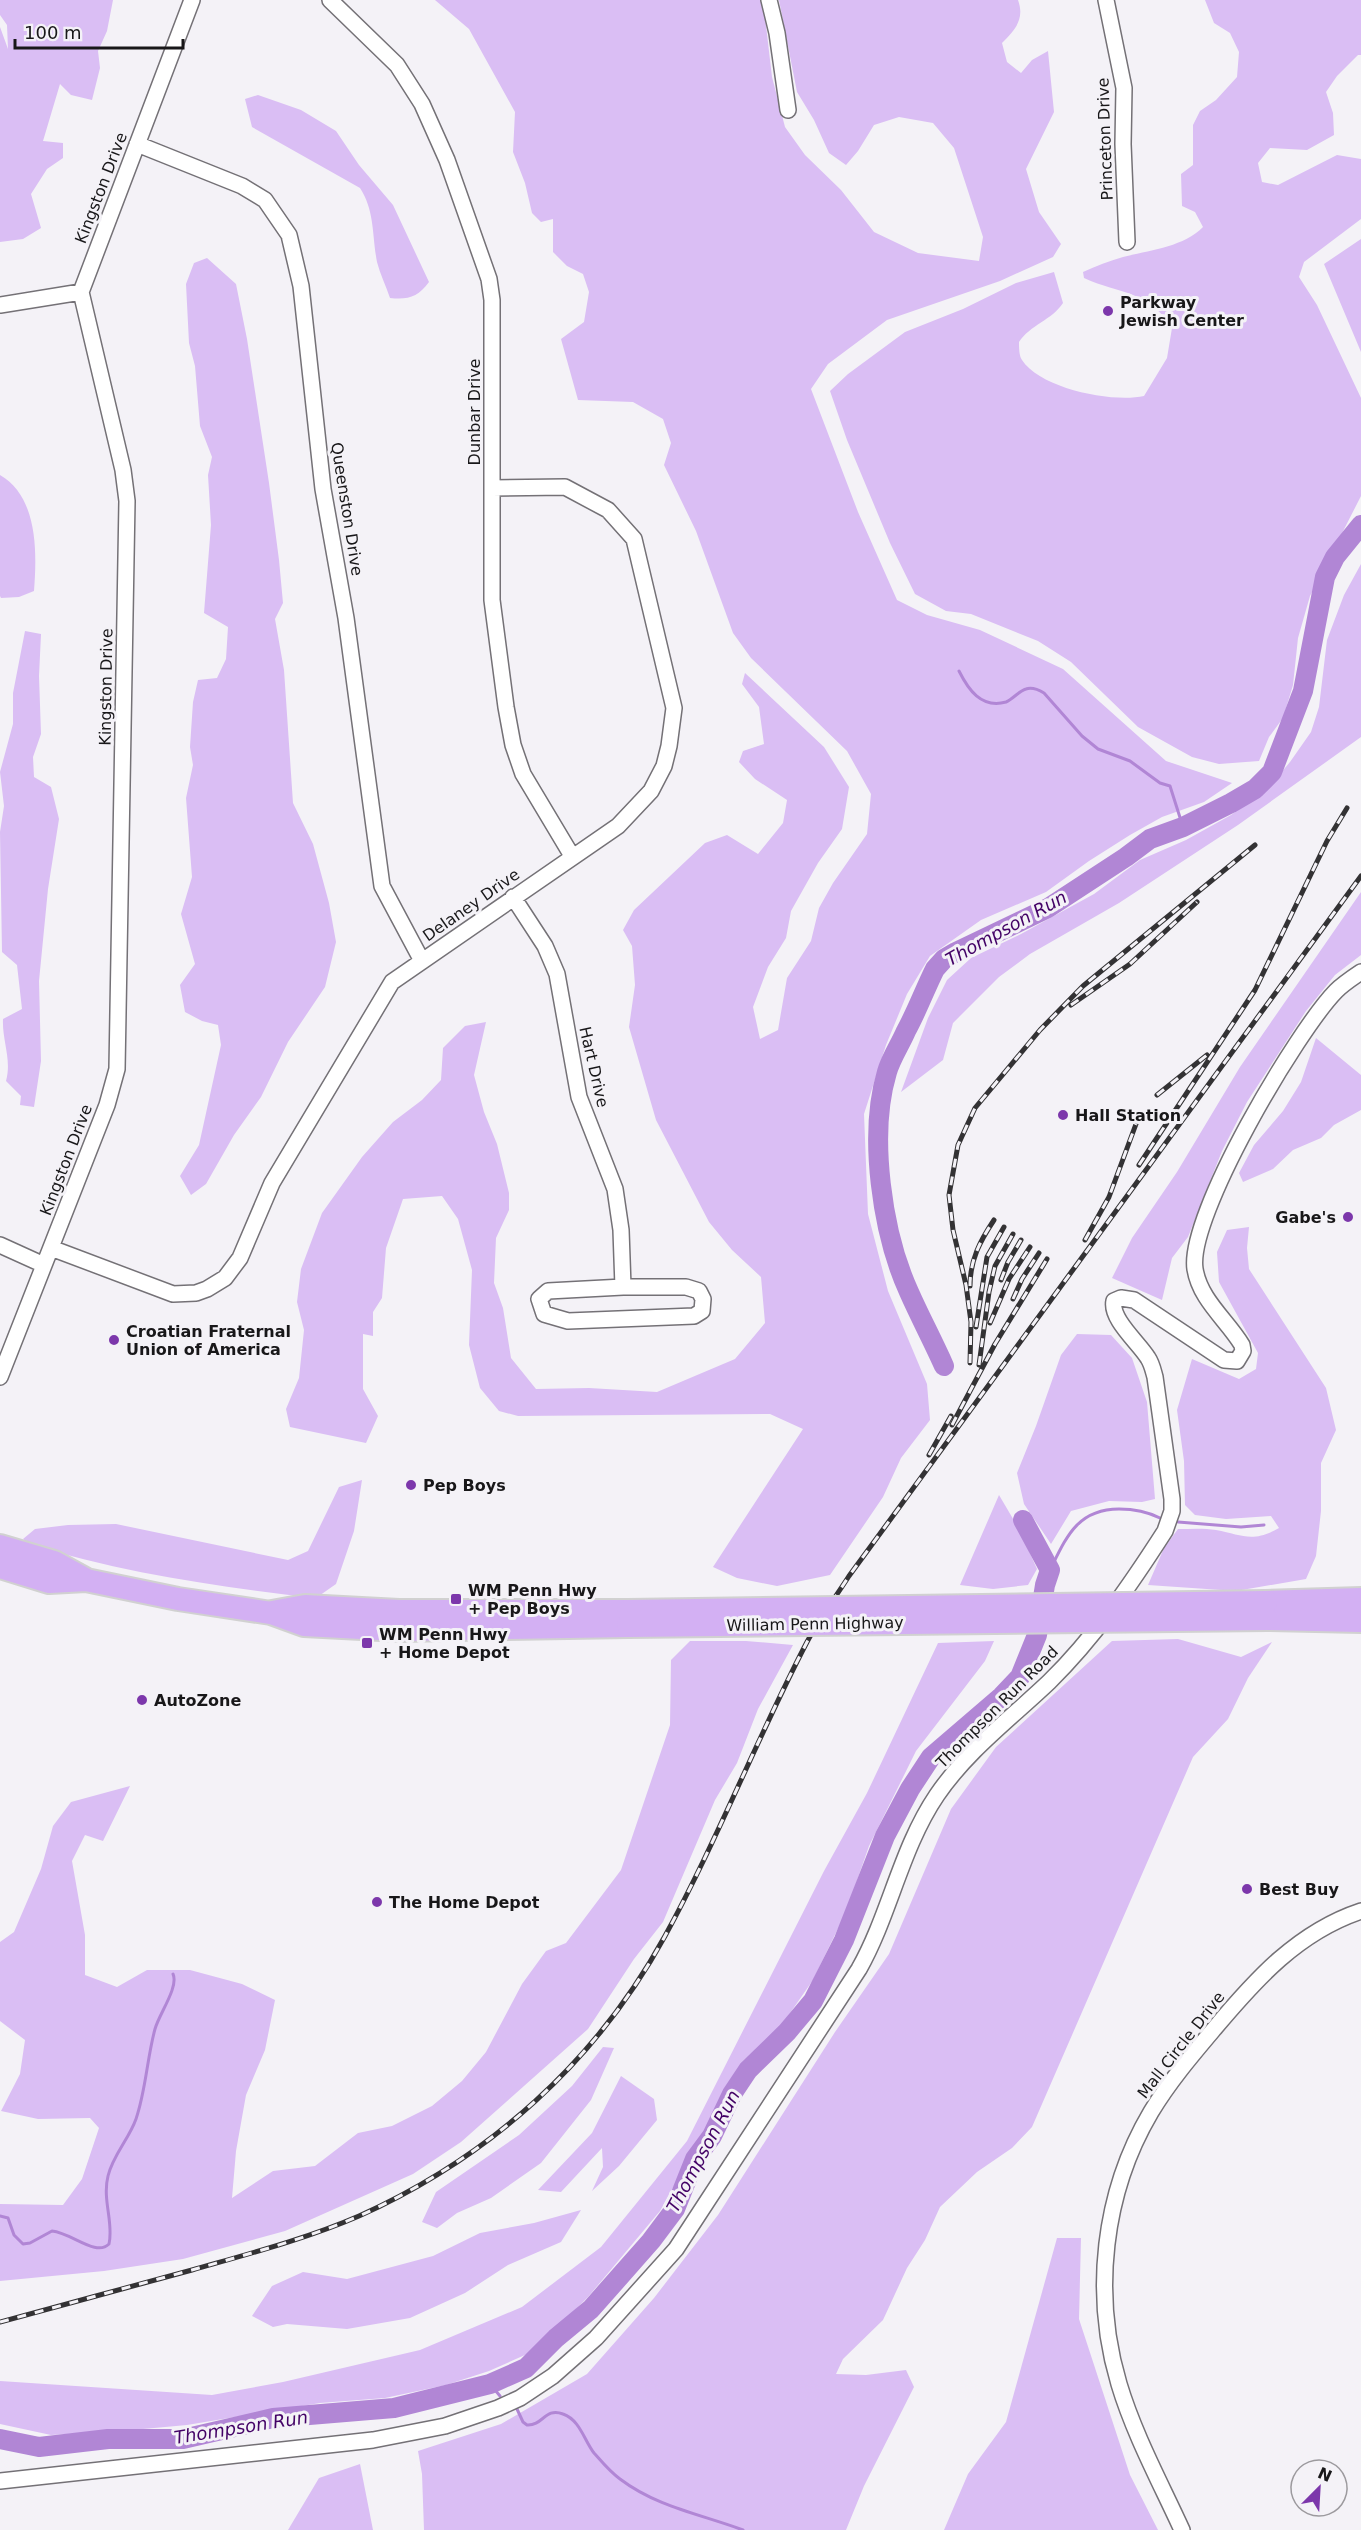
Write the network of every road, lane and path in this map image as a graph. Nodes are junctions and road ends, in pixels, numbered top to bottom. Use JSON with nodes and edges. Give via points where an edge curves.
{"nodes":[{"id":1,"x":192,"y":0,"type":"edge"},
{"id":2,"x":330,"y":0,"type":"edge"},
{"id":3,"x":769,"y":0,"type":"edge"},
{"id":4,"x":1106,"y":0,"type":"edge"},
{"id":5,"x":788,"y":110,"type":"dead end"},
{"id":6,"x":137,"y":144,"type":"junction"},
{"id":7,"x":1127,"y":242,"type":"dead end"},
{"id":8,"x":81,"y":292,"type":"junction"},
{"id":9,"x":0,"y":305,"type":"edge"},
{"id":10,"x":492,"y":488,"type":"junction"},
{"id":11,"x":572,"y":856,"type":"junction"},
{"id":12,"x":513,"y":897,"type":"junction"},
{"id":13,"x":422,"y":961,"type":"junction"},
{"id":14,"x":1361,"y":972,"type":"edge"},
{"id":15,"x":0,"y":1245,"type":"edge"},
{"id":16,"x":51,"y":1248,"type":"junction"},
{"id":17,"x":44,"y":1265,"type":"junction"},
{"id":18,"x":623,"y":1287,"type":"junction"},
{"id":19,"x":0,"y":1377,"type":"edge"},
{"id":20,"x":0,"y":1546,"type":"edge"},
{"id":21,"x":0,"y":1567,"type":"edge"},
{"id":22,"x":86,"y":1580,"type":"junction"},
{"id":23,"x":1361,"y":1599,"type":"edge"},
{"id":24,"x":1266,"y":1610,"type":"junction"},
{"id":25,"x":1361,"y":1620,"type":"edge"},
{"id":26,"x":1361,"y":1911,"type":"edge"},
{"id":27,"x":0,"y":2481,"type":"edge"},
{"id":28,"x":1182,"y":2530,"type":"edge"}],
"edges":[{"from":1,"to":6,"type":"street","name":"Kingston Drive"},
{"from":2,"to":10,"type":"street","name":"Dunbar Drive","via":[[397,64],[422,104],[447,160],[489,279]]},
{"from":3,"to":5,"type":"street"},
{"from":4,"to":7,"type":"street","name":"Princeton Drive","via":[[1124,88]]},
{"from":6,"to":8,"type":"street","name":"Kingston Drive"},
{"from":6,"to":13,"type":"street","name":"Queenston Drive","via":[[265,200],[290,236],[301,286],[323,489],[346,618],[382,886]]},
{"from":8,"to":9,"type":"street"},
{"from":8,"to":16,"type":"street","name":"Kingston Drive","via":[[127,501],[118,1058],[112,1092]]},
{"from":10,"to":11,"type":"street","name":"Dunbar Drive","via":[[492,600],[513,745],[523,774]]},
{"from":10,"to":11,"type":"street","name":"Delaney Drive","via":[[565,487],[608,510],[634,539],[674,708],[664,766],[651,791],[618,826]]},
{"from":11,"to":12,"type":"street","name":"Delaney Drive"},
{"from":12,"to":13,"type":"street","name":"Delaney Drive"},
{"from":12,"to":18,"type":"street","name":"Hart Drive","via":[[545,946],[556,974],[579,1097],[615,1189]]},
{"from":13,"to":16,"type":"street","name":"Delaney Drive","via":[[392,982],[374,1010],[272,1183],[240,1258],[225,1278],[196,1293],[174,1294]]},
{"from":14,"to":27,"type":"street","name":"Thompson Run Road","via":[[1335,991],[1293,1046],[1233,1153],[1197,1239],[1194,1255],[1198,1280],[1242,1346],[1241,1356],[1237,1361],[1224,1360],[1134,1300],[1114,1301],[1118,1319],[1148,1358],[1155,1377],[1172,1499],[1165,1531],[1087,1641],[1049,1682],[968,1756],[938,1794],[919,1825],[878,1932],[859,1969],[695,2223],[633,2300],[576,2356],[533,2389],[498,2408],[445,2426],[373,2440]]},
{"from":15,"to":17,"type":"street"},
{"from":16,"to":17,"type":"street","name":"Kingston Drive"},
{"from":17,"to":19,"type":"street","name":"Kingston Drive"},
{"from":18,"to":18,"type":"street","via":[[548,1291],[539,1299],[544,1314],[568,1321],[694,1316],[702,1311],[699,1291],[686,1287]]},
{"from":20,"to":22,"type":"highway","name":"William Penn Highway","via":[[54,1562]]},
{"from":21,"to":22,"type":"highway","name":"William Penn Highway","via":[[49,1582]]},
{"from":22,"to":24,"type":"highway","name":"William Penn Highway","bridge":true,"via":[[270,1613],[305,1606],[628,1618]]},
{"from":23,"to":24,"type":"highway","name":"William Penn Highway"},
{"from":24,"to":25,"type":"highway","name":"William Penn Highway"},
{"from":26,"to":28,"type":"street","name":"Mall Circle Drive","via":[[1302,1941],[1269,1967],[1241,1997],[1151,2113],[1132,2151],[1116,2198],[1104,2272],[1109,2347],[1134,2426]]}]}
